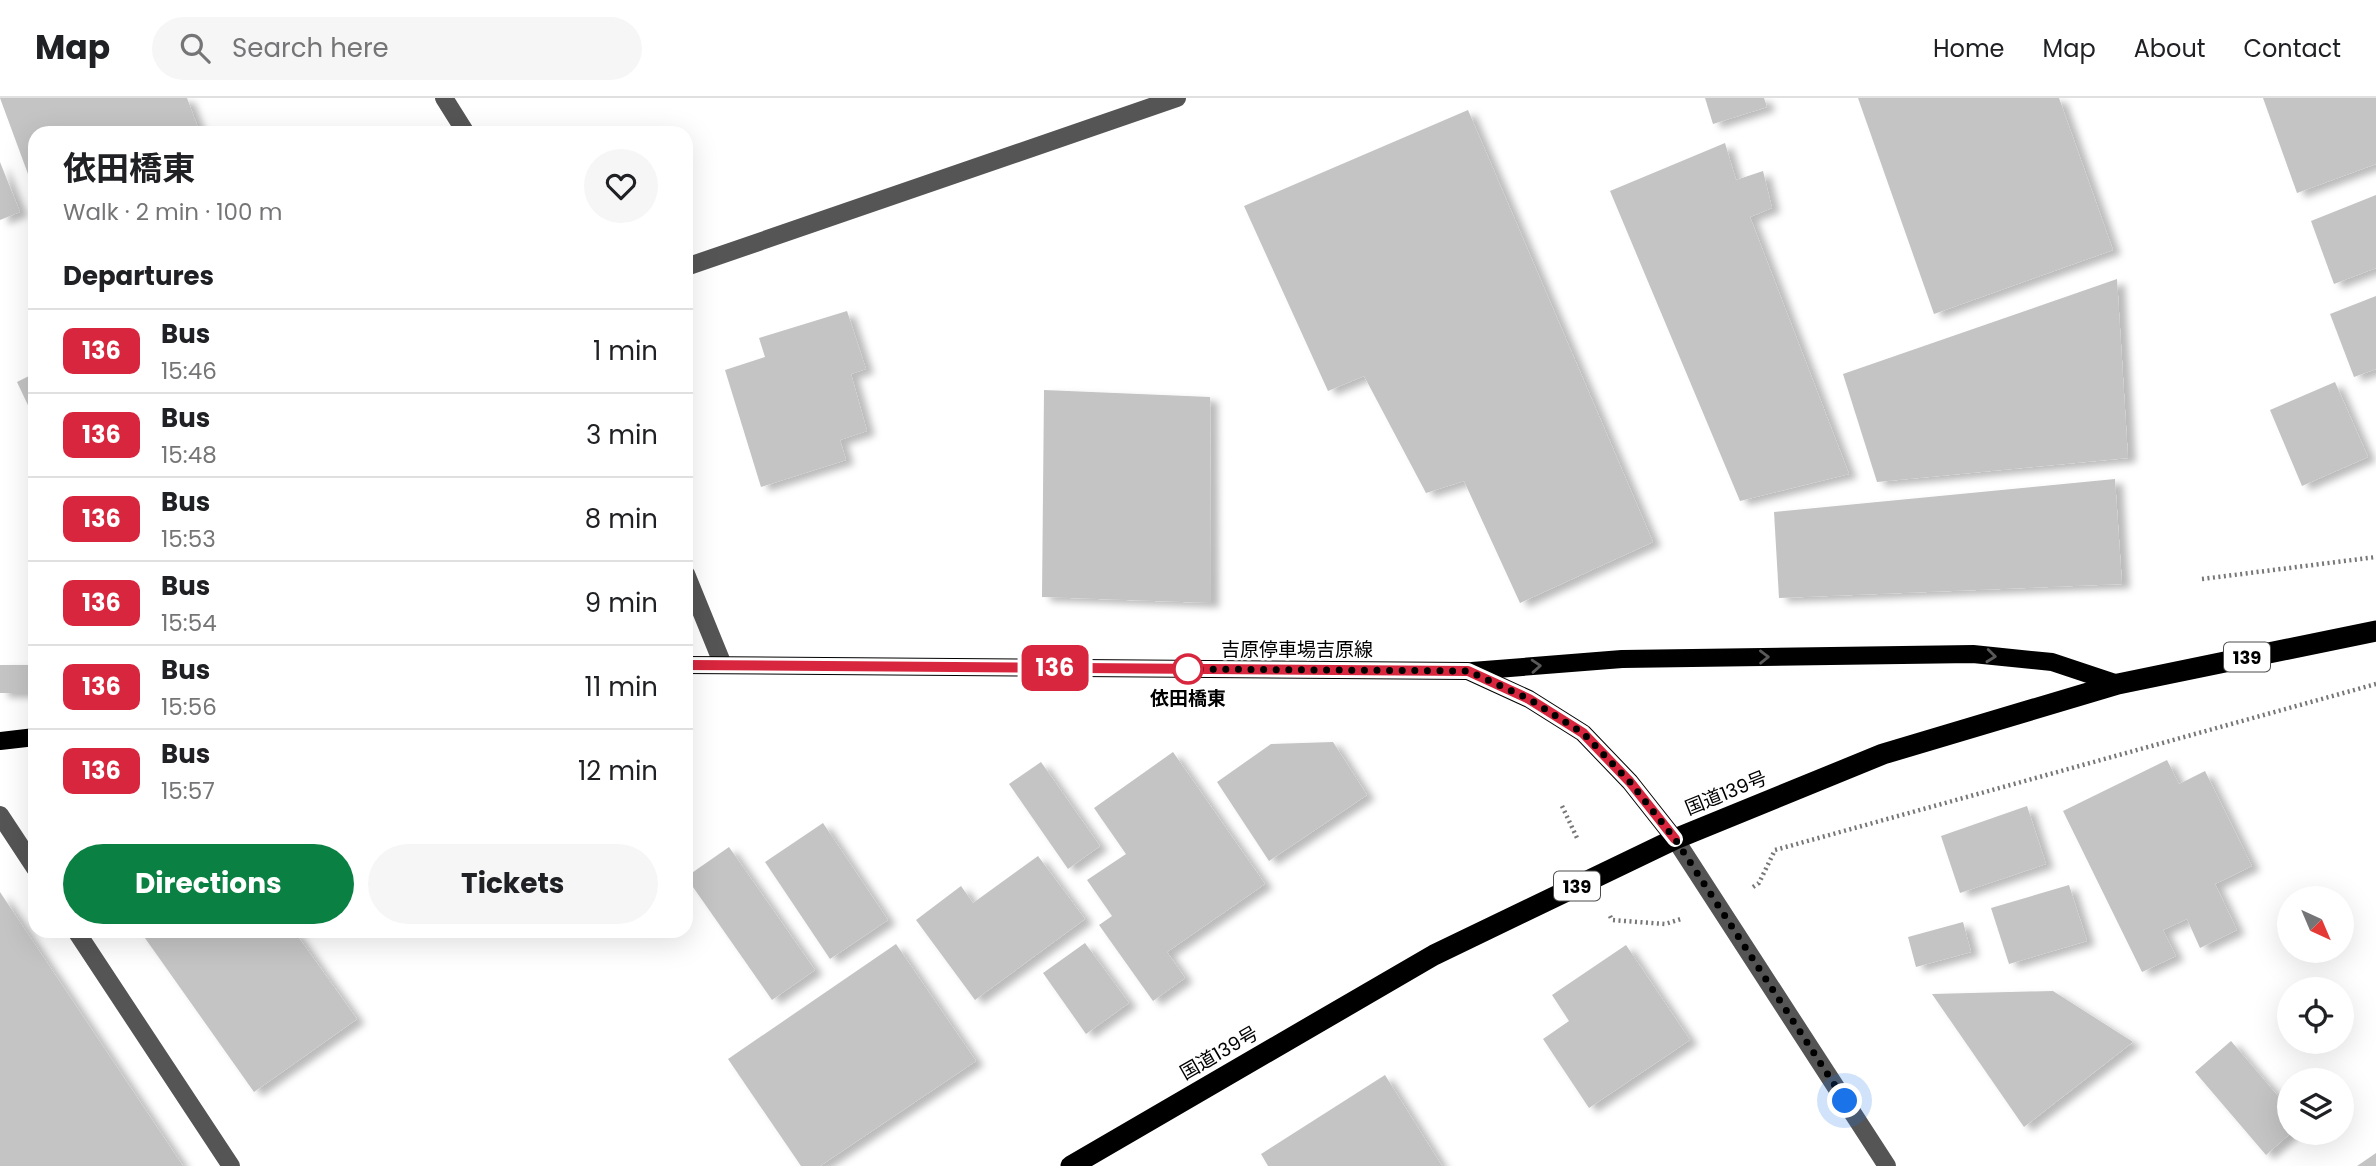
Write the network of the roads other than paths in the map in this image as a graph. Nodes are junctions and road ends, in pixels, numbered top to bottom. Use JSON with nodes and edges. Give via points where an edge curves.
{"nodes":[{"id":1,"x":444,"y":98,"type":"edge"},
{"id":2,"x":1177,"y":98,"type":"edge"},
{"id":3,"x":462,"y":126,"type":"edge"},
{"id":4,"x":693,"y":265,"type":"edge"},
{"id":5,"x":693,"y":591,"type":"edge"},
{"id":6,"x":2376,"y":631,"type":"edge"},
{"id":7,"x":693,"y":665,"type":"edge"},
{"id":8,"x":723,"y":665,"type":"junction"},
{"id":9,"x":1468,"y":671,"type":"junction"},
{"id":10,"x":2118,"y":684,"type":"junction"},
{"id":11,"x":28,"y":738,"type":"edge"},
{"id":12,"x":0,"y":741,"type":"edge"},
{"id":13,"x":0,"y":815,"type":"edge"},
{"id":14,"x":1675,"y":839,"type":"junction"},
{"id":15,"x":28,"y":857,"type":"edge"},
{"id":16,"x":81,"y":938,"type":"edge"},
{"id":17,"x":231,"y":1166,"type":"edge"},
{"id":18,"x":1071,"y":1166,"type":"edge"},
{"id":19,"x":1887,"y":1166,"type":"edge"}],
"edges":[{"from":1,"to":3,"type":"street"},
{"from":2,"to":4,"type":"street"},
{"from":5,"to":8,"type":"street"},
{"from":6,"to":10,"type":"highway","name":"国道139号","number":"139"},
{"from":7,"to":8,"type":"main road","name":"吉原停車場吉原線"},
{"from":8,"to":9,"type":"main road","name":"吉原停車場吉原線"},
{"from":9,"to":10,"type":"main road","one_way":true,"via":[[1622,659],[1973,654],[2052,662]]},
{"from":9,"to":14,"type":"main road","name":"吉原停車場吉原線","via":[[1529,699],[1583,733]]},
{"from":10,"to":14,"type":"highway","name":"国道139号","number":"139","via":[[1883,754]]},
{"from":11,"to":12,"type":"main road"},
{"from":13,"to":15,"type":"street"},
{"from":14,"to":18,"type":"highway","name":"国道139号","number":"139","via":[[1434,955]]},
{"from":14,"to":19,"type":"street"},
{"from":16,"to":17,"type":"street"}]}
